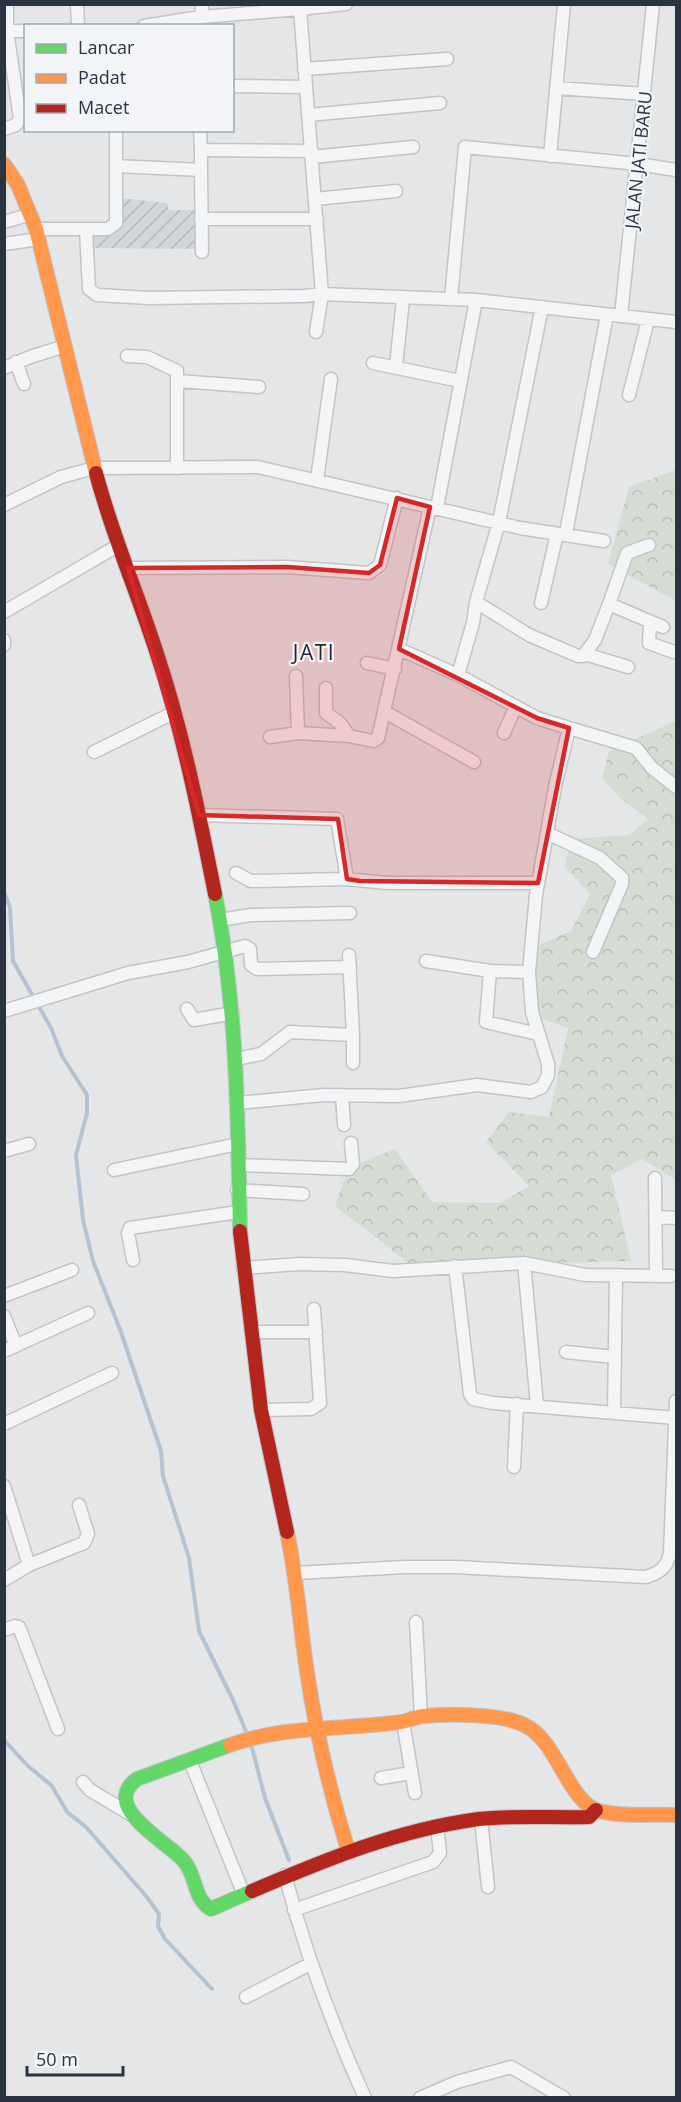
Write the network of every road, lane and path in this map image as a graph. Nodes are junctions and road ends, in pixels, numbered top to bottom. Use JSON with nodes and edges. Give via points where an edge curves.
{"nodes":[{"id":1,"x":7,"y":4,"type":"edge"},
{"id":2,"x":77,"y":4,"type":"edge"},
{"id":3,"x":346,"y":4,"type":"edge"},
{"id":4,"x":564,"y":4,"type":"edge"},
{"id":5,"x":653,"y":4,"type":"edge"},
{"id":6,"x":300,"y":9,"type":"junction"},
{"id":7,"x":201,"y":16,"type":"edge"},
{"id":8,"x":78,"y":24,"type":"edge"},
{"id":9,"x":155,"y":24,"type":"edge"},
{"id":10,"x":7,"y":31,"type":"junction"},
{"id":11,"x":24,"y":31,"type":"edge"},
{"id":12,"x":447,"y":59,"type":"dead end"},
{"id":13,"x":304,"y":69,"type":"junction"},
{"id":14,"x":234,"y":86,"type":"edge"},
{"id":15,"x":305,"y":87,"type":"junction"},
{"id":16,"x":556,"y":87,"type":"junction"},
{"id":17,"x":644,"y":94,"type":"junction"},
{"id":18,"x":440,"y":103,"type":"dead end"},
{"id":19,"x":308,"y":115,"type":"junction"},
{"id":20,"x":4,"y":129,"type":"edge"},
{"id":21,"x":116,"y":132,"type":"edge"},
{"id":22,"x":200,"y":132,"type":"edge"},
{"id":23,"x":413,"y":147,"type":"dead end"},
{"id":24,"x":201,"y":150,"type":"junction"},
{"id":25,"x":312,"y":154,"type":"junction"},
{"id":26,"x":550,"y":156,"type":"junction"},
{"id":27,"x":4,"y":164,"type":"edge"},
{"id":28,"x":638,"y":164,"type":"junction"},
{"id":29,"x":116,"y":166,"type":"junction"},
{"id":30,"x":201,"y":170,"type":"junction"},
{"id":31,"x":676,"y":170,"type":"edge"},
{"id":32,"x":396,"y":191,"type":"dead end"},
{"id":33,"x":315,"y":199,"type":"junction"},
{"id":34,"x":31,"y":214,"type":"junction"},
{"id":35,"x":201,"y":219,"type":"junction"},
{"id":36,"x":317,"y":219,"type":"junction"},
{"id":37,"x":4,"y":222,"type":"edge"},
{"id":38,"x":86,"y":229,"type":"junction"},
{"id":39,"x":37,"y":234,"type":"junction"},
{"id":40,"x":4,"y":244,"type":"edge"},
{"id":41,"x":202,"y":252,"type":"dead end"},
{"id":42,"x":322,"y":294,"type":"junction"},
{"id":43,"x":403,"y":299,"type":"junction"},
{"id":44,"x":451,"y":299,"type":"junction"},
{"id":45,"x":476,"y":300,"type":"junction"},
{"id":46,"x":542,"y":307,"type":"junction"},
{"id":47,"x":607,"y":315,"type":"junction"},
{"id":48,"x":621,"y":316,"type":"junction"},
{"id":49,"x":648,"y":320,"type":"junction"},
{"id":50,"x":676,"y":322,"type":"edge"},
{"id":51,"x":316,"y":332,"type":"dead end"},
{"id":52,"x":65,"y":346,"type":"junction"},
{"id":53,"x":127,"y":356,"type":"dead end"},
{"id":54,"x":374,"y":363,"type":"dead end"},
{"id":55,"x":10,"y":365,"type":"edge"},
{"id":56,"x":396,"y":366,"type":"junction"},
{"id":57,"x":331,"y":379,"type":"dead end"},
{"id":58,"x":178,"y":381,"type":"junction"},
{"id":59,"x":460,"y":381,"type":"junction"},
{"id":60,"x":24,"y":384,"type":"dead end"},
{"id":61,"x":259,"y":387,"type":"dead end"},
{"id":62,"x":629,"y":395,"type":"dead end"},
{"id":63,"x":94,"y":468,"type":"junction"},
{"id":64,"x":177,"y":468,"type":"junction"},
{"id":65,"x":317,"y":480,"type":"junction"},
{"id":66,"x":397,"y":498,"type":"junction"},
{"id":67,"x":4,"y":505,"type":"edge"},
{"id":68,"x":434,"y":507,"type":"junction"},
{"id":69,"x":500,"y":522,"type":"junction"},
{"id":70,"x":562,"y":534,"type":"junction"},
{"id":71,"x":604,"y":541,"type":"dead end"},
{"id":72,"x":119,"y":545,"type":"junction"},
{"id":73,"x":649,"y":545,"type":"dead end"},
{"id":74,"x":128,"y":568,"type":"junction"},
{"id":75,"x":476,"y":602,"type":"junction"},
{"id":76,"x":541,"y":603,"type":"dead end"},
{"id":77,"x":609,"y":604,"type":"junction"},
{"id":78,"x":4,"y":612,"type":"edge"},
{"id":79,"x":650,"y":622,"type":"junction"},
{"id":80,"x":663,"y":627,"type":"dead end"},
{"id":81,"x":4,"y":640,"type":"edge"},
{"id":82,"x":4,"y":645,"type":"edge"},
{"id":83,"x":399,"y":649,"type":"junction"},
{"id":84,"x":674,"y":652,"type":"dead end"},
{"id":85,"x":585,"y":654,"type":"junction"},
{"id":86,"x":367,"y":663,"type":"dead end"},
{"id":87,"x":628,"y":667,"type":"dead end"},
{"id":88,"x":395,"y":669,"type":"junction"},
{"id":89,"x":458,"y":675,"type":"junction"},
{"id":90,"x":296,"y":676,"type":"dead end"},
{"id":91,"x":326,"y":688,"type":"dead end"},
{"id":92,"x":515,"y":708,"type":"junction"},
{"id":93,"x":385,"y":712,"type":"junction"},
{"id":94,"x":173,"y":713,"type":"junction"},
{"id":95,"x":569,"y":728,"type":"junction"},
{"id":96,"x":504,"y":732,"type":"dead end"},
{"id":97,"x":298,"y":733,"type":"junction"},
{"id":98,"x":349,"y":736,"type":"junction"},
{"id":99,"x":270,"y":737,"type":"dead end"},
{"id":100,"x":94,"y":752,"type":"dead end"},
{"id":101,"x":474,"y":762,"type":"dead end"},
{"id":102,"x":676,"y":787,"type":"edge"},
{"id":103,"x":199,"y":815,"type":"junction"},
{"id":104,"x":547,"y":833,"type":"junction"},
{"id":105,"x":236,"y":873,"type":"dead end"},
{"id":106,"x":346,"y":879,"type":"junction"},
{"id":107,"x":538,"y":883,"type":"junction"},
{"id":108,"x":350,"y":913,"type":"dead end"},
{"id":109,"x":220,"y":920,"type":"junction"},
{"id":110,"x":226,"y":950,"type":"junction"},
{"id":111,"x":593,"y":952,"type":"dead end"},
{"id":112,"x":426,"y":961,"type":"dead end"},
{"id":113,"x":490,"y":972,"type":"junction"},
{"id":114,"x":529,"y":972,"type":"junction"},
{"id":115,"x":187,"y":1009,"type":"dead end"},
{"id":116,"x":4,"y":1011,"type":"edge"},
{"id":117,"x":233,"y":1013,"type":"junction"},
{"id":118,"x":538,"y":1034,"type":"junction"},
{"id":119,"x":353,"y":1035,"type":"junction"},
{"id":120,"x":236,"y":1059,"type":"junction"},
{"id":121,"x":353,"y":1063,"type":"dead end"},
{"id":122,"x":342,"y":1095,"type":"junction"},
{"id":123,"x":238,"y":1103,"type":"junction"},
{"id":124,"x":344,"y":1125,"type":"dead end"},
{"id":125,"x":351,"y":1143,"type":"dead end"},
{"id":126,"x":29,"y":1144,"type":"dead end"},
{"id":127,"x":238,"y":1144,"type":"junction"},
{"id":128,"x":4,"y":1151,"type":"edge"},
{"id":129,"x":238,"y":1165,"type":"junction"},
{"id":130,"x":114,"y":1170,"type":"dead end"},
{"id":131,"x":655,"y":1178,"type":"dead end"},
{"id":132,"x":237,"y":1190,"type":"junction"},
{"id":133,"x":303,"y":1194,"type":"dead end"},
{"id":134,"x":238,"y":1212,"type":"junction"},
{"id":135,"x":657,"y":1216,"type":"junction"},
{"id":136,"x":676,"y":1218,"type":"edge"},
{"id":137,"x":133,"y":1260,"type":"dead end"},
{"id":138,"x":524,"y":1263,"type":"junction"},
{"id":139,"x":455,"y":1266,"type":"junction"},
{"id":140,"x":243,"y":1268,"type":"junction"},
{"id":141,"x":72,"y":1270,"type":"dead end"},
{"id":142,"x":616,"y":1275,"type":"junction"},
{"id":143,"x":656,"y":1276,"type":"junction"},
{"id":144,"x":671,"y":1276,"type":"dead end"},
{"id":145,"x":4,"y":1296,"type":"edge"},
{"id":146,"x":314,"y":1309,"type":"dead end"},
{"id":147,"x":88,"y":1313,"type":"dead end"},
{"id":148,"x":4,"y":1316,"type":"edge"},
{"id":149,"x":251,"y":1332,"type":"junction"},
{"id":150,"x":316,"y":1332,"type":"junction"},
{"id":151,"x":10,"y":1348,"type":"edge"},
{"id":152,"x":566,"y":1352,"type":"dead end"},
{"id":153,"x":614,"y":1357,"type":"junction"},
{"id":154,"x":112,"y":1374,"type":"dead end"},
{"id":155,"x":676,"y":1401,"type":"edge"},
{"id":156,"x":517,"y":1404,"type":"junction"},
{"id":157,"x":537,"y":1405,"type":"junction"},
{"id":158,"x":261,"y":1410,"type":"junction"},
{"id":159,"x":614,"y":1412,"type":"junction"},
{"id":160,"x":675,"y":1418,"type":"edge"},
{"id":161,"x":4,"y":1424,"type":"edge"},
{"id":162,"x":514,"y":1467,"type":"dead end"},
{"id":163,"x":674,"y":1475,"type":"edge"},
{"id":164,"x":4,"y":1486,"type":"edge"},
{"id":165,"x":79,"y":1505,"type":"dead end"},
{"id":166,"x":673,"y":1533,"type":"edge"},
{"id":167,"x":29,"y":1565,"type":"junction"},
{"id":168,"x":296,"y":1573,"type":"junction"},
{"id":169,"x":4,"y":1580,"type":"edge"},
{"id":170,"x":416,"y":1622,"type":"dead end"},
{"id":171,"x":4,"y":1630,"type":"edge"},
{"id":172,"x":421,"y":1716,"type":"junction"},
{"id":173,"x":403,"y":1722,"type":"junction"},
{"id":174,"x":318,"y":1727,"type":"junction"},
{"id":175,"x":58,"y":1729,"type":"dead end"},
{"id":176,"x":190,"y":1761,"type":"junction"},
{"id":177,"x":411,"y":1773,"type":"junction"},
{"id":178,"x":381,"y":1778,"type":"dead end"},
{"id":179,"x":83,"y":1782,"type":"dead end"},
{"id":180,"x":415,"y":1793,"type":"dead end"},
{"id":181,"x":597,"y":1810,"type":"junction"},
{"id":182,"x":131,"y":1815,"type":"junction"},
{"id":183,"x":676,"y":1815,"type":"edge"},
{"id":184,"x":480,"y":1819,"type":"junction"},
{"id":185,"x":437,"y":1826,"type":"junction"},
{"id":186,"x":348,"y":1850,"type":"junction"},
{"id":187,"x":285,"y":1875,"type":"junction"},
{"id":188,"x":488,"y":1887,"type":"dead end"},
{"id":189,"x":244,"y":1894,"type":"junction"},
{"id":190,"x":294,"y":1910,"type":"junction"},
{"id":191,"x":310,"y":1964,"type":"junction"},
{"id":192,"x":246,"y":1997,"type":"dead end"},
{"id":193,"x":365,"y":2097,"type":"edge"},
{"id":194,"x":420,"y":2097,"type":"edge"},
{"id":195,"x":564,"y":2097,"type":"edge"}],
"edges":[{"from":1,"to":10,"type":"street"},
{"from":2,"to":8,"type":"street"},
{"from":3,"to":6,"type":"street"},
{"from":4,"to":16,"type":"street"},
{"from":5,"to":17,"type":"street","name":"JALAN JATI BARU"},
{"from":6,"to":7,"type":"street"},
{"from":6,"to":13,"type":"street"},
{"from":7,"to":9,"type":"street"},
{"from":10,"to":11,"type":"street"},
{"from":10,"to":20,"type":"street","via":[[20,118],[16,125]]},
{"from":12,"to":13,"type":"street"},
{"from":13,"to":15,"type":"street"},
{"from":14,"to":15,"type":"street"},
{"from":15,"to":19,"type":"street"},
{"from":16,"to":17,"type":"street"},
{"from":16,"to":26,"type":"street"},
{"from":17,"to":28,"type":"street","name":"JALAN JATI BARU"},
{"from":18,"to":19,"type":"street"},
{"from":19,"to":25,"type":"street"},
{"from":21,"to":29,"type":"street"},
{"from":22,"to":24,"type":"street"},
{"from":23,"to":25,"type":"street"},
{"from":24,"to":25,"type":"street"},
{"from":24,"to":30,"type":"street"},
{"from":25,"to":33,"type":"street"},
{"from":26,"to":28,"type":"street"},
{"from":26,"to":44,"type":"street","via":[[464,148]]},
{"from":27,"to":34,"type":"street"},
{"from":28,"to":31,"type":"street"},
{"from":28,"to":48,"type":"street","name":"JALAN JATI BARU"},
{"from":29,"to":30,"type":"street"},
{"from":29,"to":38,"type":"street","via":[[116,223],[108,229]]},
{"from":30,"to":35,"type":"street"},
{"from":32,"to":33,"type":"street"},
{"from":33,"to":36,"type":"street"},
{"from":34,"to":37,"type":"street"},
{"from":34,"to":39,"type":"street"},
{"from":35,"to":36,"type":"street"},
{"from":35,"to":41,"type":"street"},
{"from":36,"to":42,"type":"street"},
{"from":38,"to":39,"type":"street"},
{"from":38,"to":42,"type":"street","via":[[90,289],[97,295],[149,298]]},
{"from":39,"to":40,"type":"street"},
{"from":39,"to":52,"type":"street"},
{"from":42,"to":43,"type":"street"},
{"from":42,"to":51,"type":"street"},
{"from":43,"to":44,"type":"street"},
{"from":43,"to":56,"type":"street"},
{"from":44,"to":45,"type":"street"},
{"from":45,"to":46,"type":"street"},
{"from":45,"to":59,"type":"street"},
{"from":46,"to":47,"type":"street"},
{"from":46,"to":69,"type":"street"},
{"from":47,"to":48,"type":"street"},
{"from":47,"to":70,"type":"street"},
{"from":48,"to":49,"type":"street"},
{"from":49,"to":50,"type":"street"},
{"from":49,"to":62,"type":"street"},
{"from":52,"to":55,"type":"street"},
{"from":52,"to":63,"type":"street"},
{"from":53,"to":58,"type":"street","via":[[147,357],[173,367]]},
{"from":54,"to":56,"type":"street"},
{"from":55,"to":60,"type":"street"},
{"from":56,"to":59,"type":"street"},
{"from":57,"to":65,"type":"street"},
{"from":58,"to":61,"type":"street"},
{"from":58,"to":64,"type":"street"},
{"from":59,"to":68,"type":"street"},
{"from":63,"to":64,"type":"street"},
{"from":63,"to":67,"type":"street","via":[[61,477]]},
{"from":63,"to":72,"type":"street"},
{"from":64,"to":65,"type":"street","via":[[258,466]]},
{"from":65,"to":66,"type":"street"},
{"from":66,"to":68,"type":"street"},
{"from":66,"to":74,"type":"street","via":[[375,572],[287,567]]},
{"from":68,"to":69,"type":"street"},
{"from":68,"to":83,"type":"street"},
{"from":69,"to":70,"type":"street"},
{"from":69,"to":75,"type":"street"},
{"from":70,"to":71,"type":"street"},
{"from":70,"to":76,"type":"street"},
{"from":72,"to":74,"type":"street"},
{"from":72,"to":78,"type":"street"},
{"from":73,"to":77,"type":"street","via":[[627,553]]},
{"from":74,"to":94,"type":"street"},
{"from":75,"to":85,"type":"street","via":[[551,647],[578,656]]},
{"from":75,"to":89,"type":"street"},
{"from":77,"to":79,"type":"street"},
{"from":77,"to":85,"type":"street"},
{"from":79,"to":80,"type":"street"},
{"from":79,"to":84,"type":"street","via":[[649,643]]},
{"from":81,"to":82,"type":"street"},
{"from":83,"to":88,"type":"street"},
{"from":83,"to":89,"type":"street"},
{"from":85,"to":87,"type":"street"},
{"from":86,"to":88,"type":"street"},
{"from":88,"to":93,"type":"street"},
{"from":89,"to":92,"type":"street"},
{"from":90,"to":97,"type":"street"},
{"from":91,"to":98,"type":"street","via":[[326,712]]},
{"from":92,"to":95,"type":"street"},
{"from":92,"to":96,"type":"street"},
{"from":93,"to":98,"type":"street","via":[[375,741]]},
{"from":93,"to":101,"type":"street"},
{"from":94,"to":100,"type":"street"},
{"from":94,"to":103,"type":"street"},
{"from":95,"to":102,"type":"street","via":[[636,748]]},
{"from":95,"to":104,"type":"street"},
{"from":97,"to":98,"type":"street"},
{"from":97,"to":99,"type":"street"},
{"from":103,"to":106,"type":"street","via":[[336,819]]},
{"from":103,"to":109,"type":"street"},
{"from":104,"to":107,"type":"street"},
{"from":104,"to":111,"type":"street","via":[[600,858],[622,878]]},
{"from":105,"to":106,"type":"street","via":[[251,882]]},
{"from":106,"to":107,"type":"street","via":[[387,883]]},
{"from":107,"to":114,"type":"street"},
{"from":108,"to":109,"type":"street","via":[[251,915]]},
{"from":109,"to":110,"type":"street"},
{"from":110,"to":116,"type":"street","via":[[188,962],[128,973]]},
{"from":110,"to":117,"type":"street"},
{"from":110,"to":119,"type":"street","via":[[247,946],[251,965],[257,969],[350,961]]},
{"from":112,"to":113,"type":"street"},
{"from":113,"to":114,"type":"street"},
{"from":113,"to":118,"type":"street","via":[[486,1022]]},
{"from":114,"to":118,"type":"street"},
{"from":115,"to":117,"type":"street","via":[[194,1020]]},
{"from":117,"to":120,"type":"street"},
{"from":118,"to":122,"type":"street","via":[[548,1064],[548,1075],[538,1090],[477,1085],[399,1096]]},
{"from":119,"to":120,"type":"street","via":[[290,1032],[261,1054]]},
{"from":119,"to":121,"type":"street"},
{"from":120,"to":123,"type":"street"},
{"from":122,"to":123,"type":"street"},
{"from":122,"to":124,"type":"street"},
{"from":123,"to":127,"type":"street"},
{"from":125,"to":129,"type":"street","via":[[353,1164],[349,1169]]},
{"from":126,"to":128,"type":"street"},
{"from":127,"to":129,"type":"street"},
{"from":127,"to":130,"type":"street"},
{"from":129,"to":132,"type":"street"},
{"from":131,"to":135,"type":"street"},
{"from":132,"to":133,"type":"street"},
{"from":132,"to":134,"type":"street"},
{"from":134,"to":137,"type":"street","via":[[130,1228]]},
{"from":134,"to":140,"type":"street"},
{"from":135,"to":136,"type":"street"},
{"from":135,"to":143,"type":"street"},
{"from":138,"to":139,"type":"street"},
{"from":138,"to":142,"type":"street","via":[[569,1273]]},
{"from":138,"to":157,"type":"street"},
{"from":139,"to":140,"type":"street","via":[[393,1271],[299,1264]]},
{"from":139,"to":156,"type":"street","via":[[470,1394],[477,1401]]},
{"from":140,"to":149,"type":"street"},
{"from":141,"to":145,"type":"street"},
{"from":142,"to":143,"type":"street"},
{"from":142,"to":153,"type":"street"},
{"from":143,"to":144,"type":"street"},
{"from":146,"to":150,"type":"street"},
{"from":147,"to":151,"type":"street"},
{"from":148,"to":151,"type":"street"},
{"from":149,"to":150,"type":"street"},
{"from":149,"to":158,"type":"street"},
{"from":150,"to":158,"type":"street","via":[[322,1399],[318,1406]]},
{"from":152,"to":153,"type":"street"},
{"from":153,"to":159,"type":"street"},
{"from":154,"to":161,"type":"street"},
{"from":155,"to":160,"type":"street"},
{"from":156,"to":157,"type":"street"},
{"from":156,"to":162,"type":"street"},
{"from":157,"to":159,"type":"street"},
{"from":158,"to":168,"type":"street"},
{"from":159,"to":160,"type":"street"},
{"from":160,"to":163,"type":"street"},
{"from":163,"to":166,"type":"street"},
{"from":164,"to":167,"type":"street"},
{"from":165,"to":167,"type":"street","via":[[88,1534],[84,1543]]},
{"from":166,"to":168,"type":"street","via":[[663,1569],[646,1576],[414,1567]]},
{"from":167,"to":169,"type":"street"},
{"from":168,"to":174,"type":"street","via":[[307,1673]]},
{"from":170,"to":172,"type":"street"},
{"from":171,"to":175,"type":"street","via":[[19,1628]]},
{"from":172,"to":173,"type":"street"},
{"from":172,"to":181,"type":"street","via":[[512,1719],[529,1727],[553,1752],[579,1796]]},
{"from":173,"to":174,"type":"street"},
{"from":173,"to":177,"type":"street"},
{"from":174,"to":176,"type":"street","via":[[255,1736]]},
{"from":174,"to":186,"type":"street","via":[[329,1789]]},
{"from":176,"to":182,"type":"street","via":[[129,1783],[125,1796]]},
{"from":176,"to":189,"type":"street"},
{"from":177,"to":178,"type":"street"},
{"from":177,"to":180,"type":"street"},
{"from":179,"to":182,"type":"street"},
{"from":181,"to":183,"type":"street"},
{"from":181,"to":184,"type":"street","via":[[589,1817]]},
{"from":182,"to":189,"type":"street","via":[[185,1863],[206,1907],[217,1908]]},
{"from":184,"to":185,"type":"street"},
{"from":184,"to":188,"type":"street"},
{"from":185,"to":186,"type":"street"},
{"from":185,"to":190,"type":"street","via":[[440,1853],[433,1862]]},
{"from":186,"to":187,"type":"street"},
{"from":187,"to":189,"type":"street"},
{"from":187,"to":190,"type":"street"},
{"from":190,"to":191,"type":"street"},
{"from":191,"to":192,"type":"street"},
{"from":191,"to":193,"type":"street"},
{"from":194,"to":195,"type":"street","via":[[511,2067]]}]}
